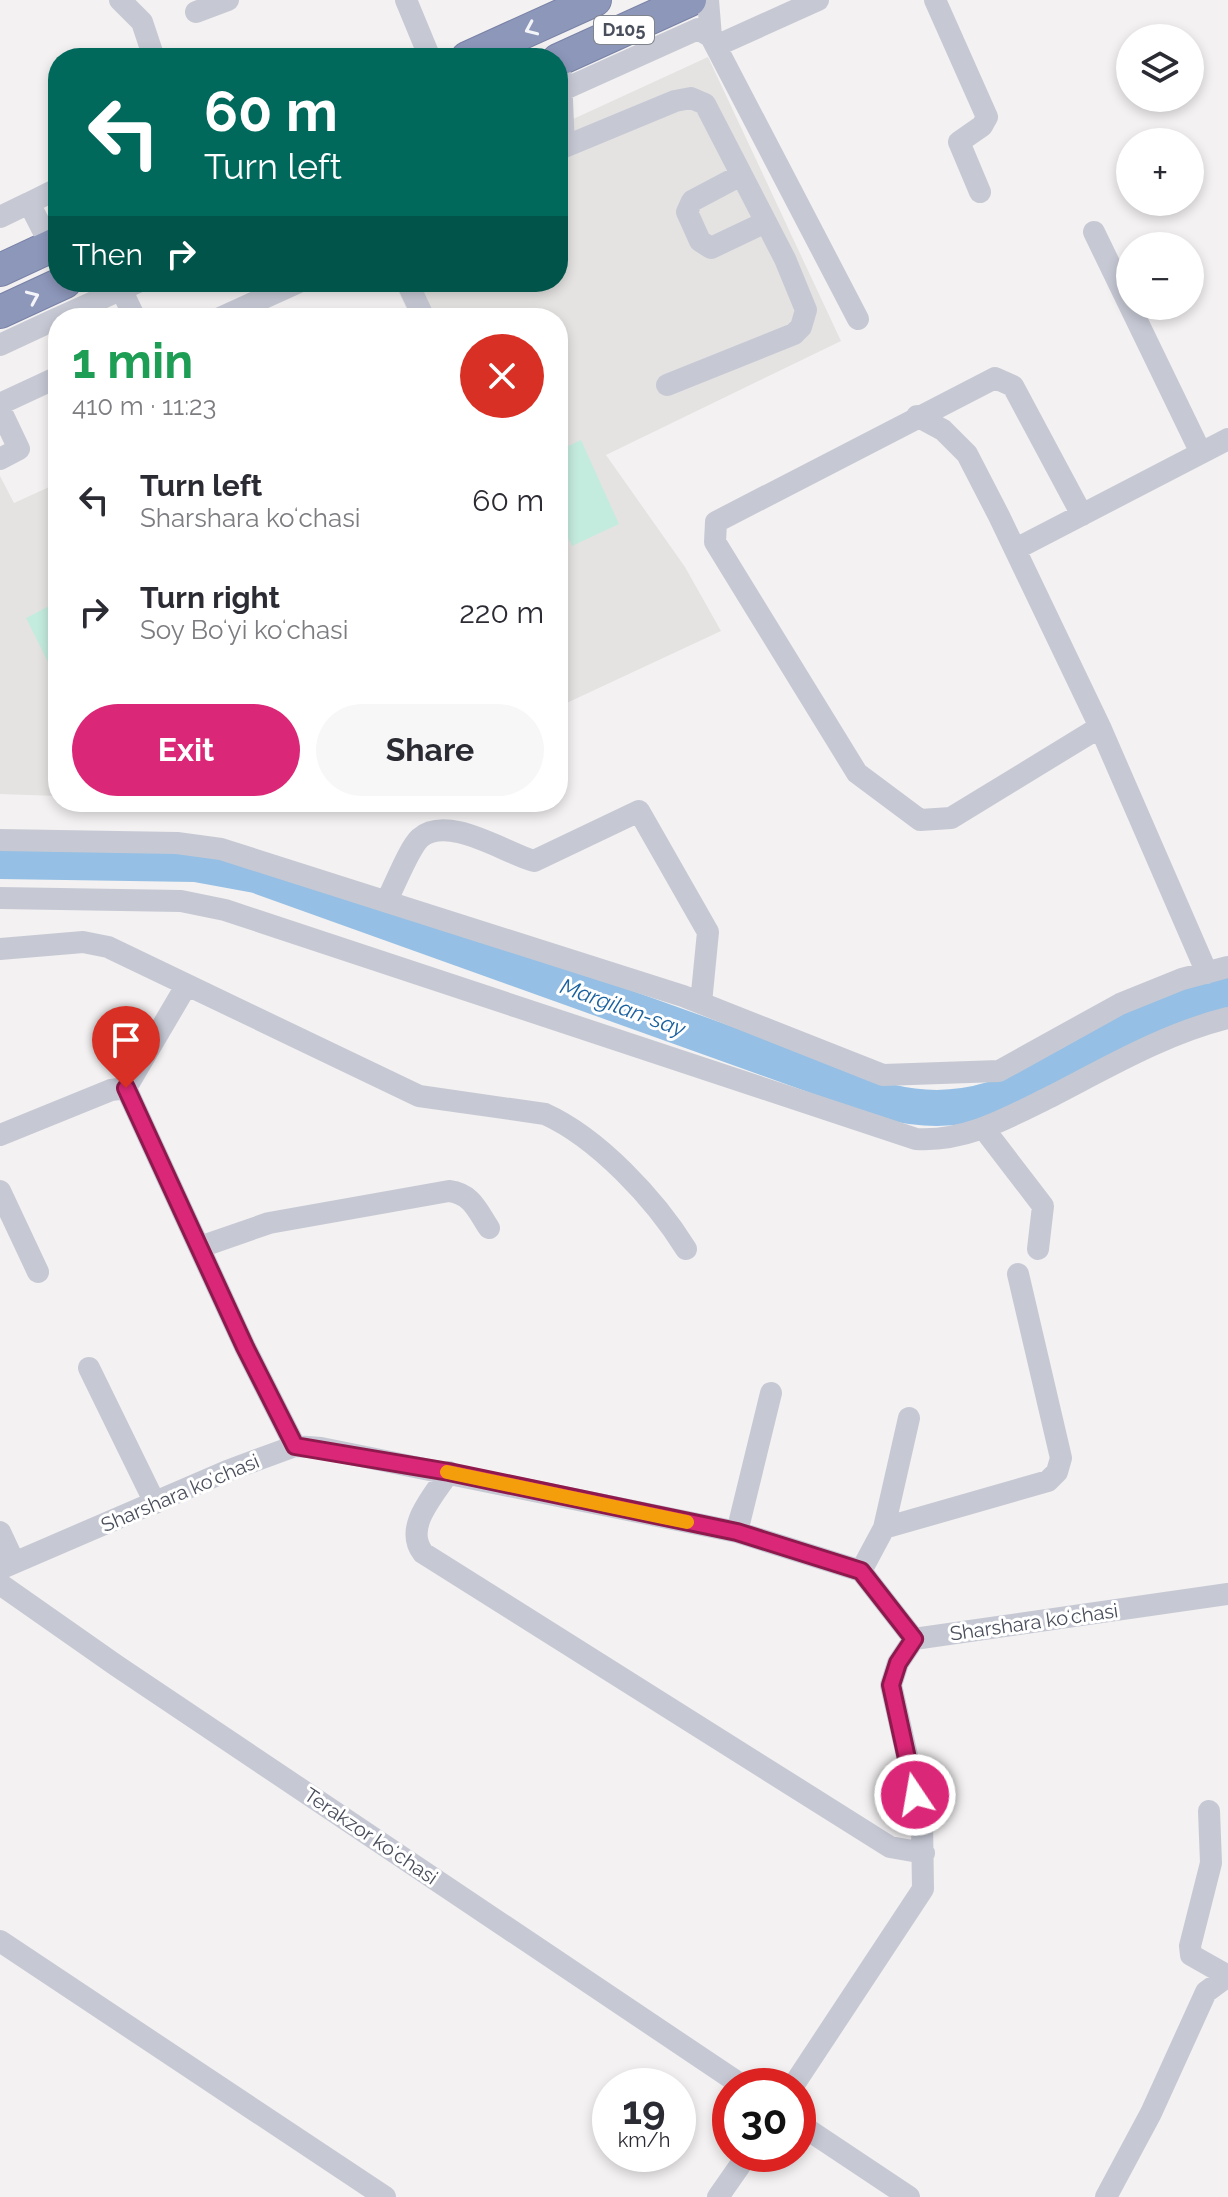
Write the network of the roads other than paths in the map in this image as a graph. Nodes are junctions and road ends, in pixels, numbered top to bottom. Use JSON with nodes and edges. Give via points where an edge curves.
{"nodes":[{"id":1,"x":120,"y":0,"type":"edge"},
{"id":2,"x":228,"y":0,"type":"edge"},
{"id":3,"x":406,"y":0,"type":"edge"},
{"id":4,"x":595,"y":0,"type":"edge"},
{"id":5,"x":690,"y":0,"type":"edge"},
{"id":6,"x":708,"y":0,"type":"edge"},
{"id":7,"x":818,"y":0,"type":"edge"},
{"id":8,"x":935,"y":0,"type":"edge"},
{"id":9,"x":196,"y":12,"type":"dead end"},
{"id":10,"x":713,"y":41,"type":"junction"},
{"id":11,"x":151,"y":48,"type":"edge"},
{"id":12,"x":426,"y":48,"type":"edge"},
{"id":13,"x":489,"y":48,"type":"edge"},
{"id":14,"x":568,"y":71,"type":"edge"},
{"id":15,"x":568,"y":73,"type":"edge"},
{"id":16,"x":568,"y":145,"type":"edge"},
{"id":17,"x":741,"y":175,"type":"junction"},
{"id":18,"x":980,"y":192,"type":"dead end"},
{"id":19,"x":48,"y":194,"type":"edge"},
{"id":20,"x":29,"y":203,"type":"junction"},
{"id":21,"x":0,"y":217,"type":"edge"},
{"id":22,"x":766,"y":222,"type":"junction"},
{"id":23,"x":1094,"y":232,"type":"dead end"},
{"id":24,"x":48,"y":235,"type":"edge"},
{"id":25,"x":48,"y":248,"type":"edge"},
{"id":26,"x":0,"y":270,"type":"edge"},
{"id":27,"x":48,"y":290,"type":"edge"},
{"id":28,"x":120,"y":292,"type":"edge"},
{"id":29,"x":277,"y":292,"type":"edge"},
{"id":30,"x":95,"y":308,"type":"edge"},
{"id":31,"x":242,"y":308,"type":"edge"},
{"id":32,"x":0,"y":312,"type":"edge"},
{"id":33,"x":858,"y":319,"type":"dead end"},
{"id":34,"x":48,"y":323,"type":"edge"},
{"id":35,"x":0,"y":345,"type":"edge"},
{"id":36,"x":48,"y":382,"type":"edge"},
{"id":37,"x":667,"y":385,"type":"dead end"},
{"id":38,"x":0,"y":407,"type":"edge"},
{"id":39,"x":917,"y":416,"type":"junction"},
{"id":40,"x":1228,"y":439,"type":"edge"},
{"id":41,"x":1201,"y":453,"type":"junction"},
{"id":42,"x":0,"y":459,"type":"edge"},
{"id":43,"x":1082,"y":515,"type":"junction"},
{"id":44,"x":1016,"y":549,"type":"junction"},
{"id":45,"x":1100,"y":727,"type":"junction"},
{"id":46,"x":0,"y":840,"type":"edge"},
{"id":47,"x":0,"y":898,"type":"edge"},
{"id":48,"x":387,"y":900,"type":"junction"},
{"id":49,"x":0,"y":949,"type":"edge"},
{"id":50,"x":1217,"y":970,"type":"edge"},
{"id":51,"x":186,"y":986,"type":"junction"},
{"id":52,"x":701,"y":1003,"type":"junction"},
{"id":53,"x":1228,"y":1018,"type":"edge"},
{"id":54,"x":126,"y":1088,"type":"junction"},
{"id":55,"x":984,"y":1129,"type":"junction"},
{"id":56,"x":0,"y":1135,"type":"edge"},
{"id":57,"x":0,"y":1191,"type":"edge"},
{"id":58,"x":489,"y":1228,"type":"dead end"},
{"id":59,"x":200,"y":1247,"type":"junction"},
{"id":60,"x":686,"y":1249,"type":"dead end"},
{"id":61,"x":1038,"y":1249,"type":"dead end"},
{"id":62,"x":38,"y":1272,"type":"dead end"},
{"id":63,"x":1018,"y":1274,"type":"dead end"},
{"id":64,"x":89,"y":1368,"type":"dead end"},
{"id":65,"x":771,"y":1393,"type":"dead end"},
{"id":66,"x":909,"y":1418,"type":"dead end"},
{"id":67,"x":295,"y":1446,"type":"junction"},
{"id":68,"x":449,"y":1472,"type":"junction"},
{"id":69,"x":155,"y":1503,"type":"junction"},
{"id":70,"x":884,"y":1528,"type":"junction"},
{"id":71,"x":0,"y":1532,"type":"edge"},
{"id":72,"x":737,"y":1532,"type":"junction"},
{"id":73,"x":7,"y":1566,"type":"edge"},
{"id":74,"x":861,"y":1571,"type":"junction"},
{"id":75,"x":0,"y":1584,"type":"edge"},
{"id":76,"x":1228,"y":1594,"type":"edge"},
{"id":77,"x":914,"y":1639,"type":"junction"},
{"id":78,"x":1209,"y":1811,"type":"dead end"},
{"id":79,"x":924,"y":1853,"type":"junction"},
{"id":80,"x":0,"y":1941,"type":"edge"},
{"id":81,"x":1228,"y":1976,"type":"edge"},
{"id":82,"x":716,"y":2068,"type":"edge"},
{"id":83,"x":805,"y":2068,"type":"edge"},
{"id":84,"x":816,"y":2135,"type":"edge"},
{"id":85,"x":735,"y":2172,"type":"edge"},
{"id":86,"x":385,"y":2197,"type":"edge"},
{"id":87,"x":718,"y":2197,"type":"edge"},
{"id":88,"x":909,"y":2197,"type":"edge"},
{"id":89,"x":1106,"y":2197,"type":"edge"}],
"edges":[{"from":1,"to":11,"type":"street","via":[[142,22]]},
{"from":2,"to":9,"type":"street"},
{"from":3,"to":12,"type":"street"},
{"from":4,"to":13,"type":"highway","number":"D105","one_way":true},
{"from":5,"to":14,"type":"highway","number":"D105"},
{"from":6,"to":10,"type":"street"},
{"from":7,"to":10,"type":"street"},
{"from":8,"to":18,"type":"street","via":[[987,117],[959,142]]},
{"from":10,"to":15,"type":"street","via":[[698,29]]},
{"from":10,"to":33,"type":"street"},
{"from":16,"to":17,"type":"street","via":[[691,98],[705,104]]},
{"from":17,"to":22,"type":"street"},
{"from":17,"to":22,"type":"street","via":[[692,201],[687,212],[700,241],[711,248]]},
{"from":19,"to":20,"type":"street"},
{"from":20,"to":21,"type":"street"},
{"from":20,"to":24,"type":"street"},
{"from":22,"to":37,"type":"street","via":[[806,310],[801,327]]},
{"from":23,"to":41,"type":"street"},
{"from":25,"to":26,"type":"highway"},
{"from":32,"to":27,"type":"highway","one_way":true},
{"from":28,"to":30,"type":"street"},
{"from":29,"to":31,"type":"street"},
{"from":34,"to":35,"type":"street"},
{"from":36,"to":38,"type":"street"},
{"from":38,"to":42,"type":"street","via":[[19,449]]},
{"from":39,"to":43,"type":"street","via":[[995,378],[1013,386]]},
{"from":39,"to":44,"type":"street","via":[[943,430],[967,454]]},
{"from":39,"to":45,"type":"street","via":[[716,522],[715,542],[857,773],[920,820],[951,818]]},
{"from":40,"to":41,"type":"street"},
{"from":41,"to":43,"type":"street"},
{"from":43,"to":44,"type":"street"},
{"from":44,"to":45,"type":"street"},
{"from":45,"to":50,"type":"street"},
{"from":46,"to":48,"type":"street","via":[[177,843],[221,849]]},
{"from":47,"to":55,"type":"street","via":[[181,901],[225,910],[916,1139],[941,1141]]},
{"from":48,"to":52,"type":"street"},
{"from":48,"to":52,"type":"street","via":[[420,838],[439,830],[458,830],[534,861],[639,811],[708,932]]},
{"from":49,"to":51,"type":"street","via":[[83,942],[108,947]]},
{"from":50,"to":52,"type":"street","via":[[1120,1004],[999,1071],[883,1075]]},
{"from":51,"to":54,"type":"street"},
{"from":51,"to":60,"type":"street","via":[[419,1096],[545,1114],[561,1121],[629,1176],[665,1215]]},
{"from":53,"to":55,"type":"street","via":[[1146,1048]]},
{"from":54,"to":56,"type":"street"},
{"from":54,"to":59,"type":"street"},
{"from":55,"to":61,"type":"street","via":[[1043,1206]]},
{"from":57,"to":62,"type":"street"},
{"from":58,"to":59,"type":"street","via":[[471,1199],[449,1191],[269,1223]]},
{"from":59,"to":67,"type":"street"},
{"from":63,"to":70,"type":"street","via":[[1061,1458],[1057,1472],[1048,1481]]},
{"from":64,"to":69,"type":"street"},
{"from":65,"to":72,"type":"street"},
{"from":66,"to":70,"type":"street"},
{"from":67,"to":68,"type":"street","name":"Sharshara koʻchasi"},
{"from":67,"to":69,"type":"street","name":"Sharshara koʻchasi"},
{"from":68,"to":72,"type":"street","name":"Sharshara koʻchasi"},
{"from":68,"to":79,"type":"street","via":[[414,1529],[414,1541],[423,1553],[890,1847]]},
{"from":69,"to":73,"type":"street","name":"Sharshara koʻchasi"},
{"from":70,"to":74,"type":"street"},
{"from":71,"to":73,"type":"street"},
{"from":72,"to":74,"type":"street","name":"Sharshara koʻchasi"},
{"from":74,"to":77,"type":"street"},
{"from":75,"to":82,"type":"street","name":"Terakzor koʻchasi"},
{"from":76,"to":77,"type":"street","name":"Sharshara koʻchasi"},
{"from":77,"to":79,"type":"street","via":[[891,1685],[922,1822]]},
{"from":78,"to":81,"type":"street","via":[[1211,1863],[1191,1955]]},
{"from":79,"to":83,"type":"street","via":[[923,1889]]},
{"from":80,"to":86,"type":"street"},
{"from":81,"to":89,"type":"street","via":[[1206,1992]]},
{"from":84,"to":88,"type":"street"},
{"from":85,"to":87,"type":"street"}]}
